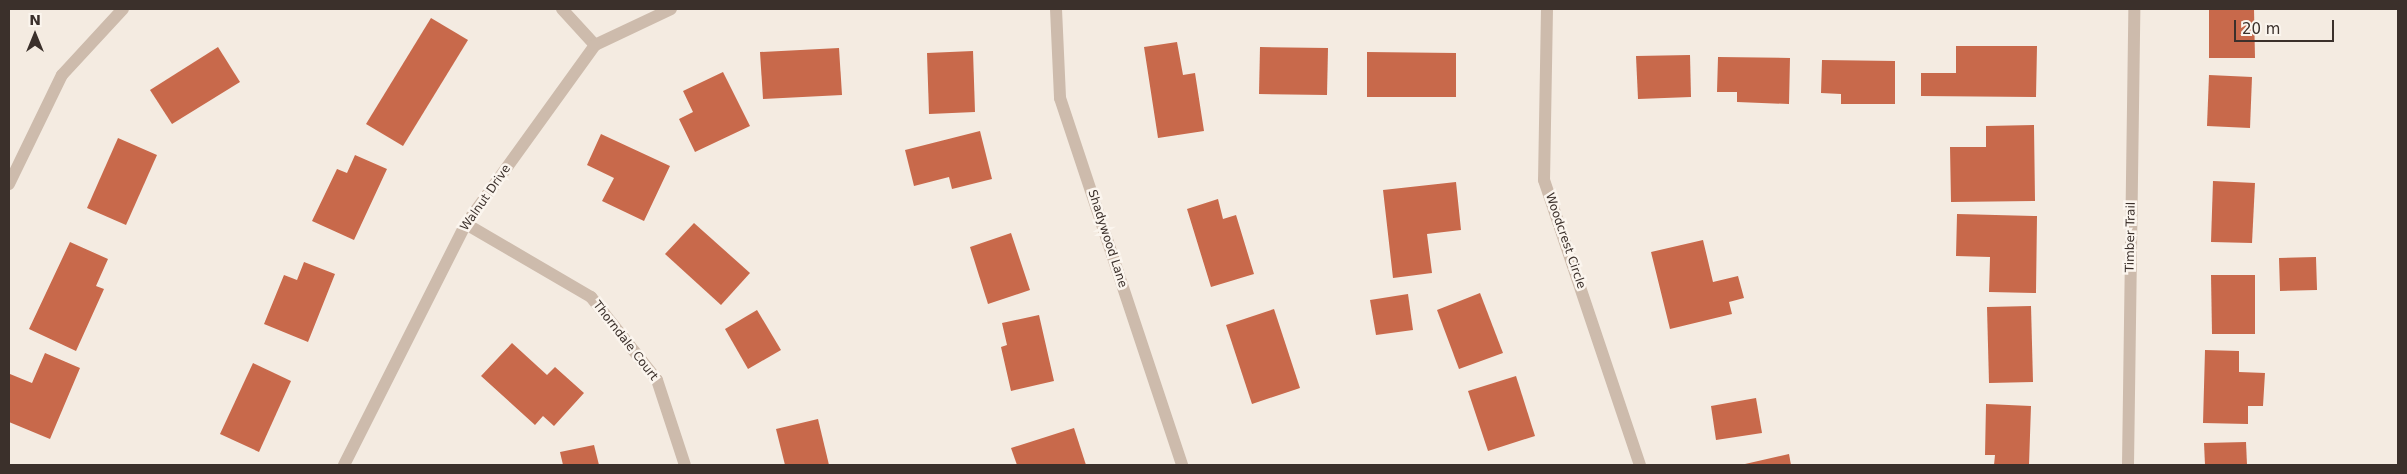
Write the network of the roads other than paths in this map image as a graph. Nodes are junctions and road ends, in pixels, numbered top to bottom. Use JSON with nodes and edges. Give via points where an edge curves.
{"nodes":[{"id":1,"x":123,"y":9,"type":"edge"},
{"id":2,"x":562,"y":9,"type":"edge"},
{"id":3,"x":671,"y":9,"type":"edge"},
{"id":4,"x":1056,"y":9,"type":"edge"},
{"id":5,"x":1548,"y":9,"type":"edge"},
{"id":6,"x":2134,"y":9,"type":"edge"},
{"id":7,"x":595,"y":45,"type":"junction"},
{"id":8,"x":9,"y":184,"type":"edge"},
{"id":9,"x":466,"y":224,"type":"junction"},
{"id":10,"x":344,"y":465,"type":"edge"},
{"id":11,"x":686,"y":465,"type":"edge"},
{"id":12,"x":1182,"y":465,"type":"edge"},
{"id":13,"x":1640,"y":465,"type":"edge"},
{"id":14,"x":2128,"y":465,"type":"edge"}],
"edges":[{"from":1,"to":8,"type":"street","via":[[62,75]]},
{"from":2,"to":7,"type":"street"},
{"from":3,"to":7,"type":"street","name":"Walnut Drive"},
{"from":4,"to":12,"type":"street","name":"Shadywood Lane","via":[[1060,98]]},
{"from":5,"to":13,"type":"street","name":"Woodcrest Circle","via":[[1544,180]]},
{"from":6,"to":14,"type":"street","name":"Timber Trail"},
{"from":7,"to":9,"type":"street","name":"Walnut Drive"},
{"from":9,"to":10,"type":"street","name":"Walnut Drive"},
{"from":9,"to":11,"type":"street","name":"Thorndale Court","via":[[591,297],[657,380]]}]}
